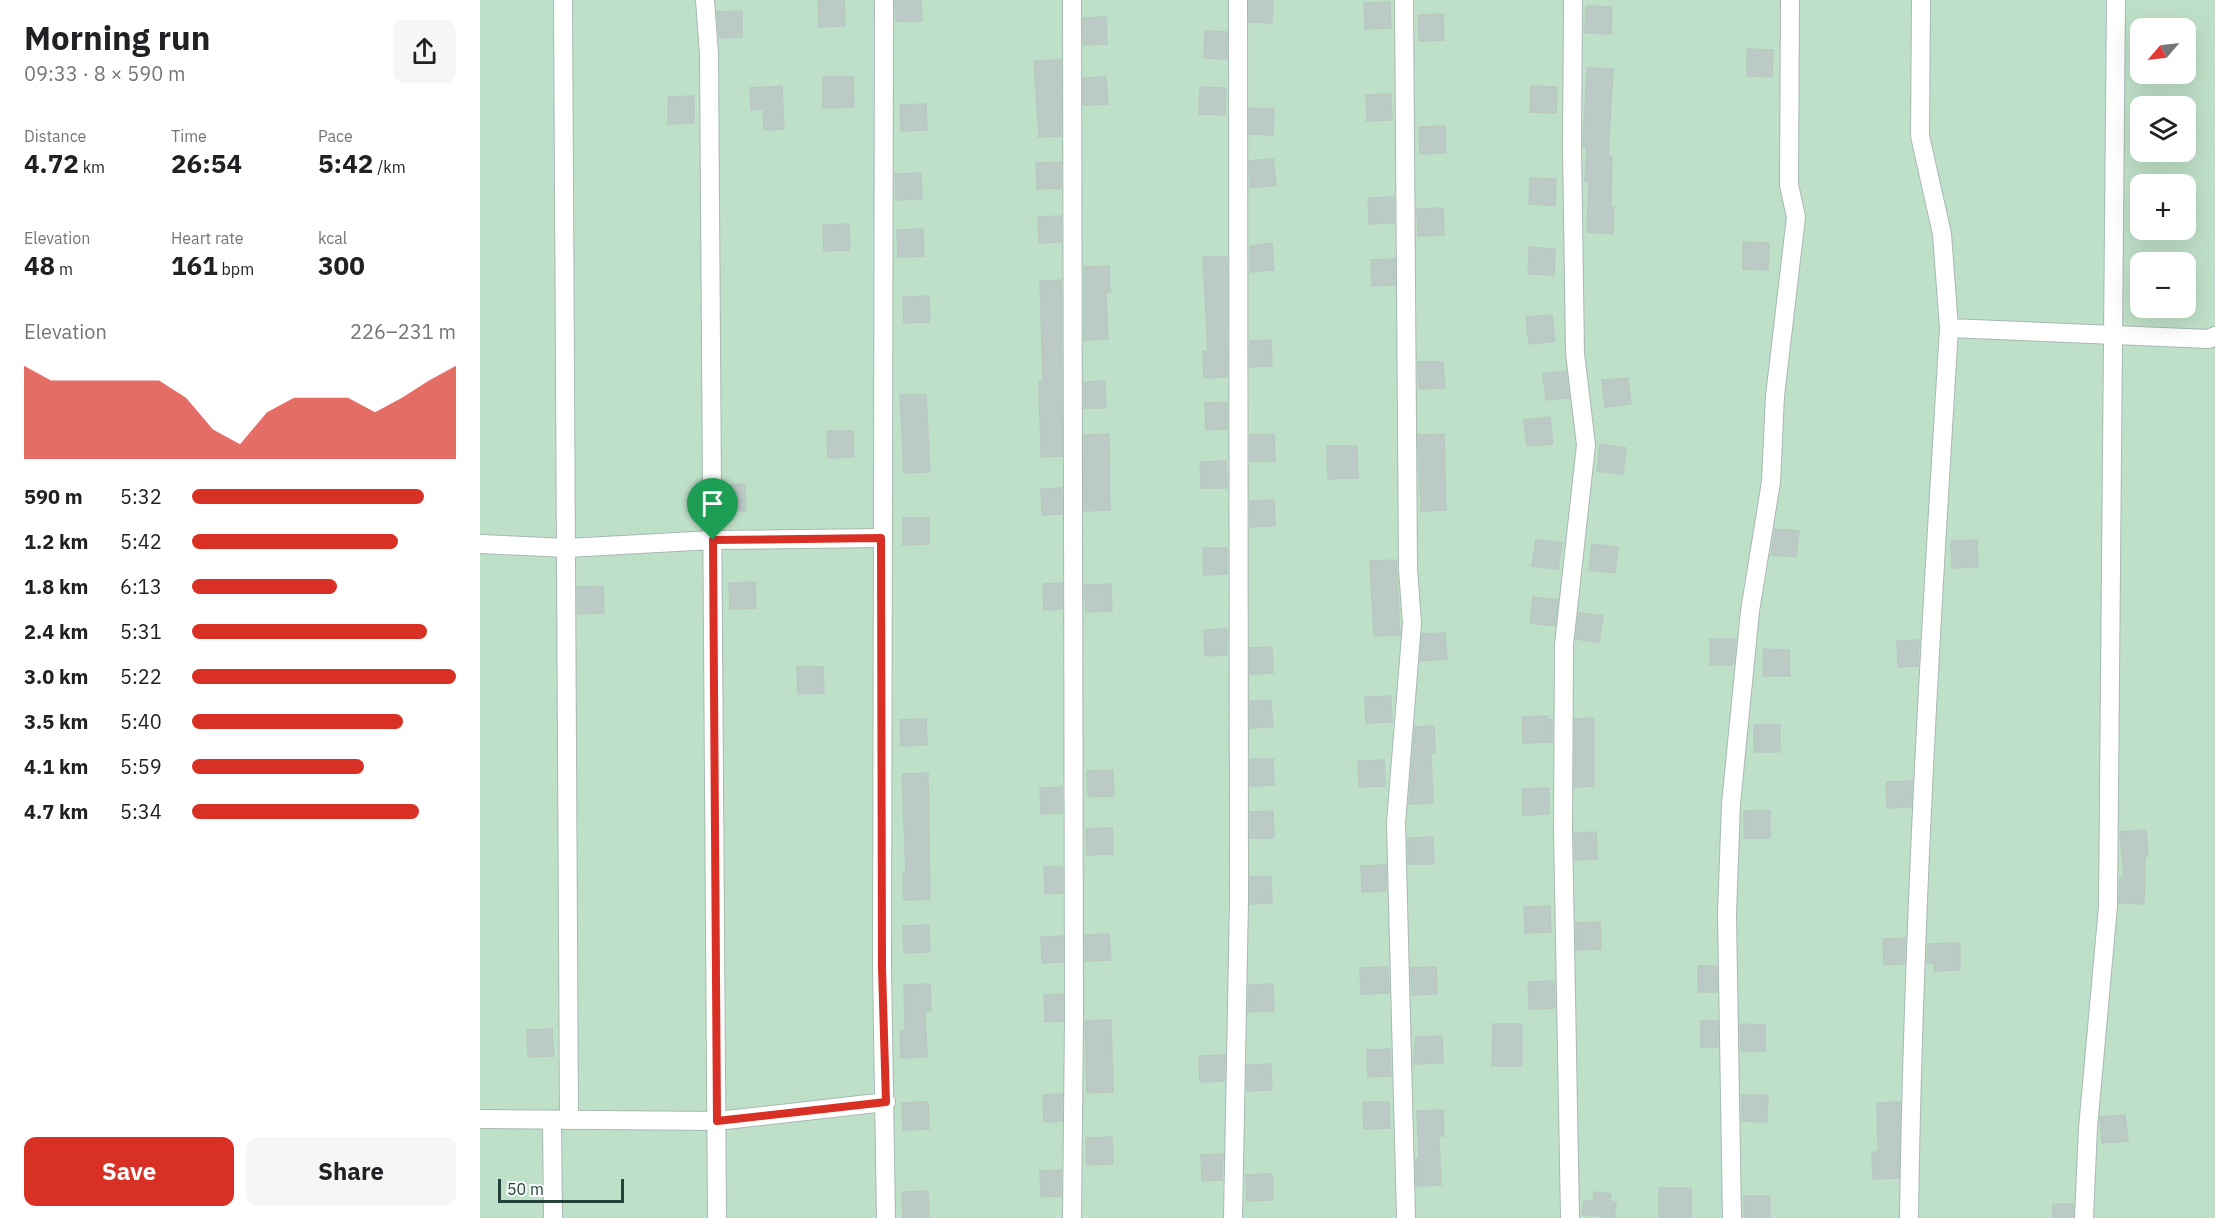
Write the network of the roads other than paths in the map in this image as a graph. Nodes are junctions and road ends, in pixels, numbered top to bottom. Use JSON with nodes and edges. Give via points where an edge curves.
{"nodes":[{"id":1,"x":563,"y":0,"type":"edge"},
{"id":2,"x":705,"y":0,"type":"edge"},
{"id":3,"x":884,"y":0,"type":"edge"},
{"id":4,"x":1072,"y":0,"type":"edge"},
{"id":5,"x":1238,"y":0,"type":"edge"},
{"id":6,"x":1404,"y":0,"type":"edge"},
{"id":7,"x":1573,"y":0,"type":"edge"},
{"id":8,"x":1790,"y":0,"type":"edge"},
{"id":9,"x":1921,"y":0,"type":"edge"},
{"id":10,"x":2116,"y":0,"type":"edge"},
{"id":11,"x":1949,"y":328,"type":"junction"},
{"id":12,"x":2215,"y":336,"type":"edge"},
{"id":13,"x":2111,"y":337,"type":"junction"},
{"id":14,"x":881,"y":538,"type":"junction"},
{"id":15,"x":713,"y":540,"type":"junction"},
{"id":16,"x":480,"y":544,"type":"edge"},
{"id":17,"x":567,"y":548,"type":"junction"},
{"id":18,"x":886,"y":1102,"type":"junction"},
{"id":19,"x":480,"y":1119,"type":"edge"},
{"id":20,"x":560,"y":1120,"type":"junction"},
{"id":21,"x":717,"y":1121,"type":"junction"},
{"id":22,"x":553,"y":1218,"type":"edge"},
{"id":23,"x":717,"y":1218,"type":"edge"},
{"id":24,"x":886,"y":1218,"type":"edge"},
{"id":25,"x":1072,"y":1218,"type":"edge"},
{"id":26,"x":1233,"y":1218,"type":"edge"},
{"id":27,"x":1406,"y":1218,"type":"edge"},
{"id":28,"x":1569,"y":1218,"type":"edge"},
{"id":29,"x":1732,"y":1218,"type":"edge"},
{"id":30,"x":1909,"y":1218,"type":"edge"},
{"id":31,"x":2084,"y":1218,"type":"edge"}],
"edges":[{"from":1,"to":17,"type":"street"},
{"from":2,"to":15,"type":"street","via":[[709,54]]},
{"from":3,"to":14,"type":"street"},
{"from":4,"to":25,"type":"street"},
{"from":5,"to":26,"type":"street","via":[[1239,900]]},
{"from":6,"to":27,"type":"street","via":[[1408,569],[1412,623],[1396,823]]},
{"from":7,"to":28,"type":"street","via":[[1575,353],[1586,445],[1564,645]]},
{"from":8,"to":29,"type":"street","via":[[1790,185],[1796,217],[1775,396],[1771,482],[1750,611],[1731,804],[1727,914]]},
{"from":9,"to":11,"type":"street","via":[[1920,136],[1942,234]]},
{"from":10,"to":13,"type":"street"},
{"from":11,"to":13,"type":"street"},
{"from":11,"to":30,"type":"street","via":[[1914,977]]},
{"from":12,"to":13,"type":"street"},
{"from":13,"to":31,"type":"street","via":[[2108,906]]},
{"from":14,"to":15,"type":"street"},
{"from":14,"to":18,"type":"street"},
{"from":15,"to":17,"type":"street"},
{"from":15,"to":21,"type":"street"},
{"from":16,"to":17,"type":"street"},
{"from":17,"to":20,"type":"street"},
{"from":18,"to":21,"type":"street"},
{"from":18,"to":24,"type":"street"},
{"from":19,"to":20,"type":"street"},
{"from":20,"to":21,"type":"street"},
{"from":20,"to":22,"type":"street"},
{"from":21,"to":23,"type":"street"}]}
